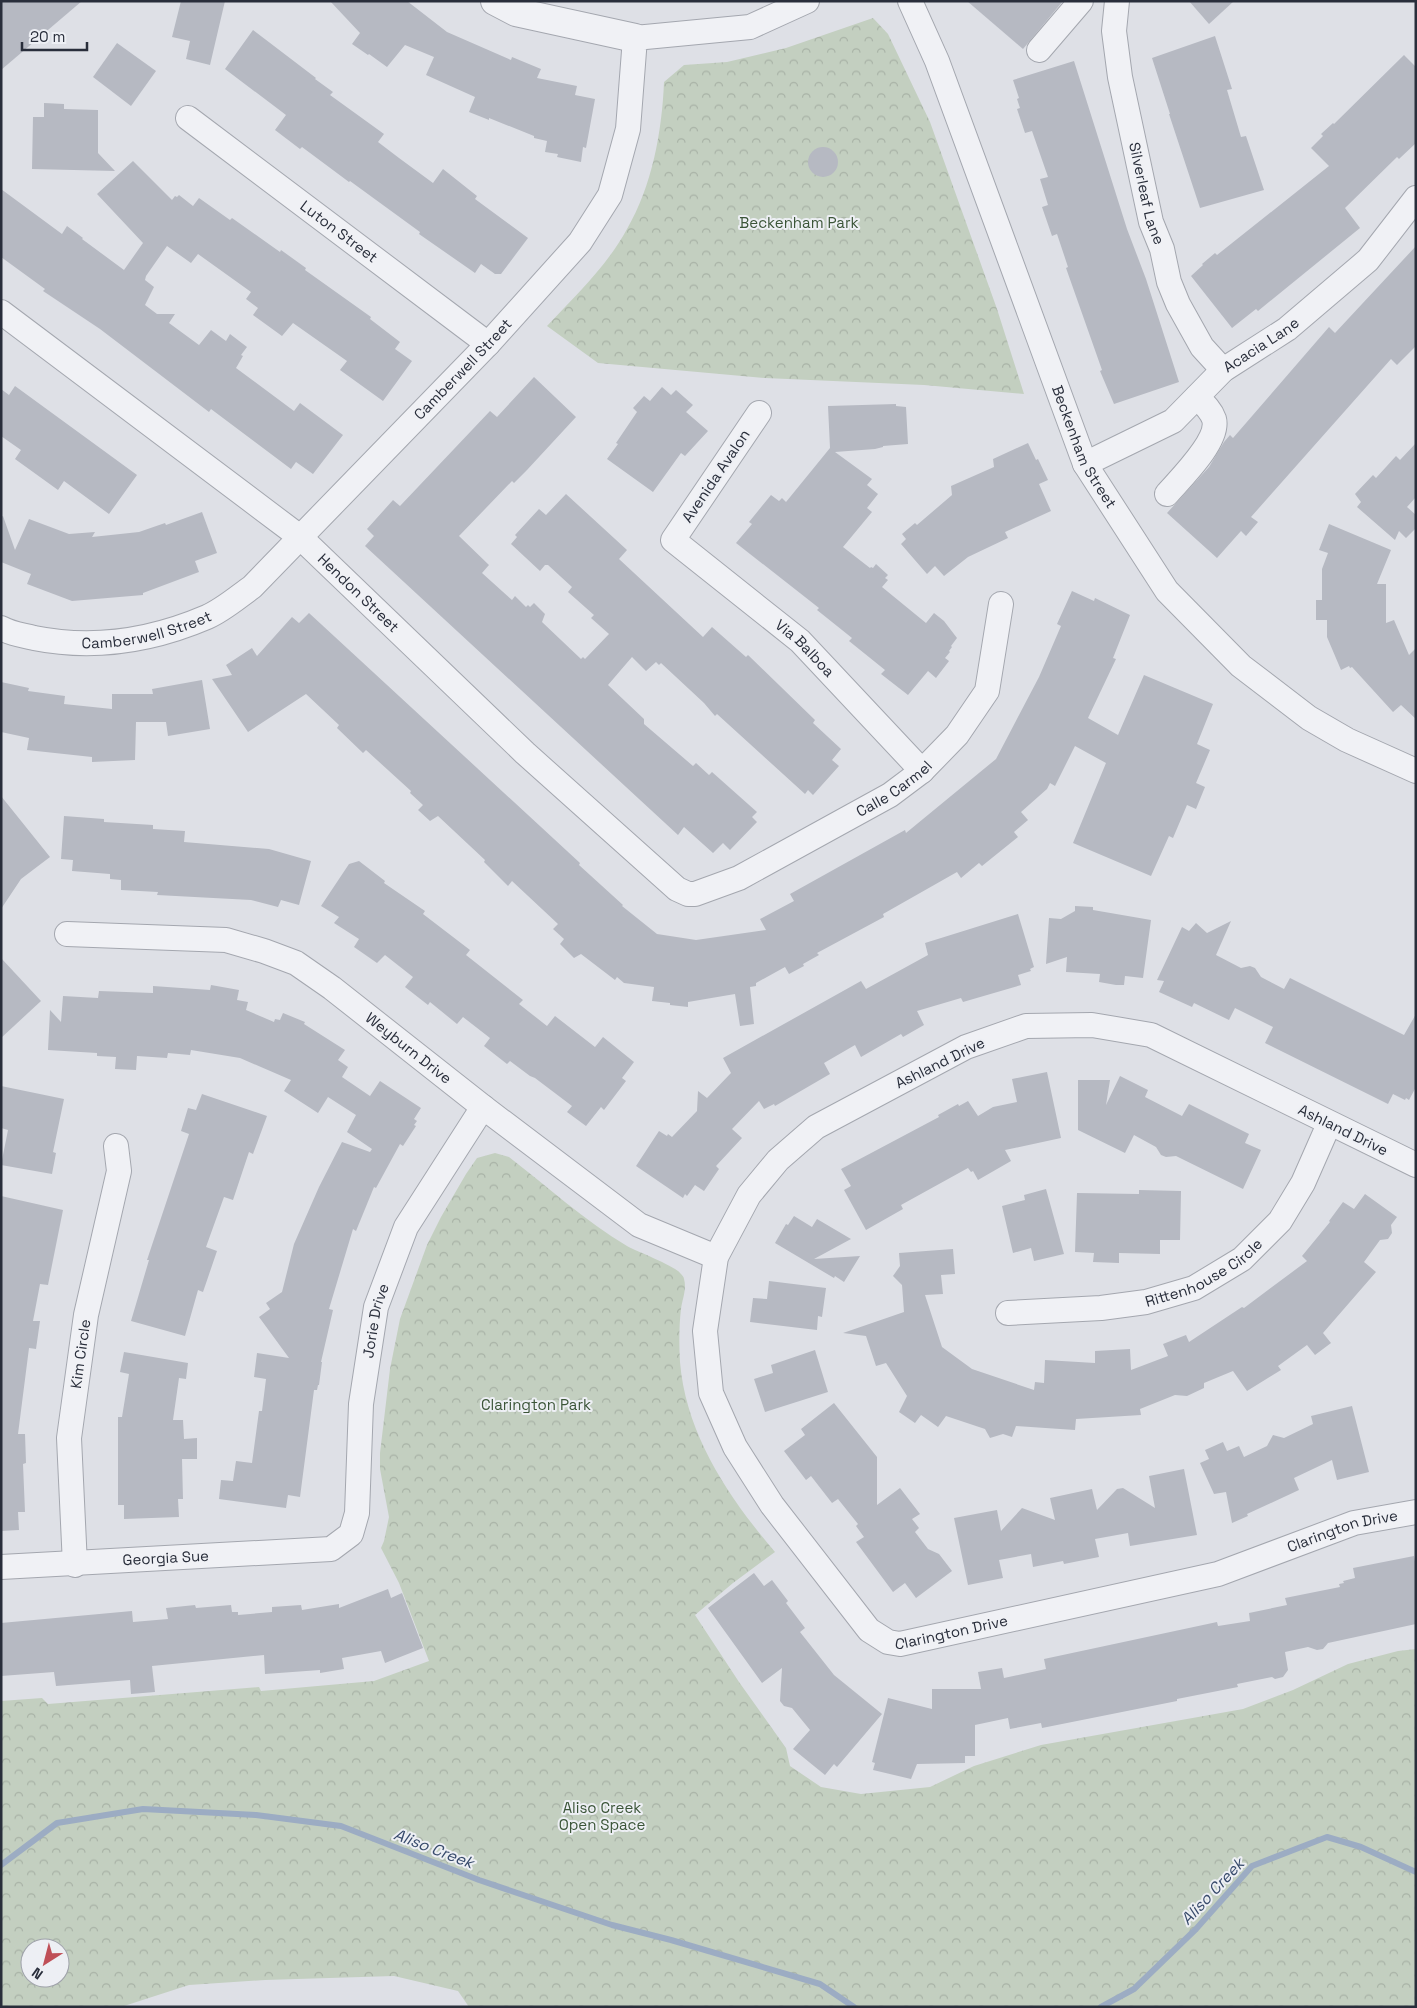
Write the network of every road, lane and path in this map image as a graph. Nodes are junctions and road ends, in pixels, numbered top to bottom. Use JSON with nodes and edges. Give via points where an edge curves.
{"nodes":[{"id":1,"x":495,"y":1,"type":"edge"},
{"id":2,"x":807,"y":1,"type":"edge"},
{"id":3,"x":910,"y":1,"type":"edge"},
{"id":4,"x":1081,"y":1,"type":"edge"},
{"id":5,"x":1117,"y":1,"type":"edge"},
{"id":6,"x":635,"y":38,"type":"junction"},
{"id":7,"x":1039,"y":50,"type":"dead end"},
{"id":8,"x":188,"y":118,"type":"dead end"},
{"id":9,"x":1416,"y":198,"type":"edge"},
{"id":10,"x":1,"y":312,"type":"edge"},
{"id":11,"x":488,"y":344,"type":"junction"},
{"id":12,"x":1223,"y":370,"type":"junction"},
{"id":13,"x":1197,"y":397,"type":"junction"},
{"id":14,"x":759,"y":412,"type":"dead end"},
{"id":15,"x":1086,"y":464,"type":"junction"},
{"id":16,"x":1167,"y":494,"type":"dead end"},
{"id":17,"x":300,"y":538,"type":"junction"},
{"id":18,"x":673,"y":540,"type":"joint"},
{"id":19,"x":1001,"y":604,"type":"dead end"},
{"id":20,"x":1,"y":628,"type":"edge"},
{"id":21,"x":922,"y":771,"type":"junction"},
{"id":22,"x":1416,"y":771,"type":"edge"},
{"id":23,"x":695,"y":894,"type":"joint"},
{"id":24,"x":68,"y":934,"type":"dead end"},
{"id":25,"x":483,"y":1107,"type":"junction"},
{"id":26,"x":1329,"y":1124,"type":"junction"},
{"id":27,"x":116,"y":1146,"type":"dead end"},
{"id":28,"x":1416,"y":1165,"type":"edge"},
{"id":29,"x":716,"y":1257,"type":"junction"},
{"id":30,"x":1008,"y":1313,"type":"dead end"},
{"id":31,"x":1416,"y":1512,"type":"edge"},
{"id":32,"x":331,"y":1549,"type":"joint"},
{"id":33,"x":75,"y":1565,"type":"junction"},
{"id":34,"x":1,"y":1567,"type":"edge"}],
"edges":[{"from":1,"to":6,"type":"street","via":[[516,12]]},
{"from":2,"to":6,"type":"street","via":[[750,27]]},
{"from":3,"to":15,"type":"street","name":"Beckenham Street","via":[[937,60]]},
{"from":4,"to":7,"type":"street"},
{"from":5,"to":12,"type":"street","name":"Silverleaf Lane","via":[[1114,31],[1120,77],[1151,222],[1178,304],[1202,347]]},
{"from":6,"to":11,"type":"street","name":"Camberwell Street","via":[[628,129],[610,195],[580,242]]},
{"from":8,"to":11,"type":"street","name":"Luton Street"},
{"from":9,"to":12,"type":"street","name":"Acacia Lane","via":[[1368,260],[1287,329]]},
{"from":10,"to":17,"type":"street","name":"Hendon Street"},
{"from":11,"to":17,"type":"street","name":"Camberwell Street"},
{"from":12,"to":13,"type":"street","name":"Acacia Lane"},
{"from":13,"to":15,"type":"street","name":"Acacia Lane","via":[[1173,421]]},
{"from":13,"to":16,"type":"street","via":[[1212,412],[1215,430],[1209,443]]},
{"from":14,"to":18,"type":"street","name":"Avenida Avalon"},
{"from":15,"to":22,"type":"street","name":"Beckenham Street","via":[[1167,591],[1241,666],[1309,718],[1347,740]]},
{"from":17,"to":20,"type":"street","name":"Camberwell Street","via":[[252,587],[208,616],[149,636],[104,644],[55,642]]},
{"from":17,"to":23,"type":"street","name":"Hendon Street","via":[[525,753],[677,889]]},
{"from":18,"to":21,"type":"street","name":"Via Balboa","via":[[800,641]]},
{"from":19,"to":21,"type":"street","name":"Calle Carmel","via":[[987,691],[957,735]]},
{"from":21,"to":23,"type":"street","name":"Calle Carmel","via":[[890,795],[739,878]]},
{"from":24,"to":25,"type":"street","name":"Weyburn Drive","via":[[226,940],[296,963]]},
{"from":25,"to":29,"type":"street","name":"Weyburn Drive","via":[[639,1225]]},
{"from":25,"to":32,"type":"street","name":"Jorie Drive","via":[[406,1227],[376,1307],[362,1404],[357,1513],[351,1534]]},
{"from":26,"to":28,"type":"street","name":"Ashland Drive"},
{"from":26,"to":29,"type":"street","name":"Ashland Drive","via":[[1151,1035],[1092,1025],[1026,1026],[966,1047],[816,1127],[778,1160],[749,1195]]},
{"from":26,"to":30,"type":"street","name":"Rittenhouse Circle","via":[[1303,1183],[1280,1221],[1242,1259],[1194,1288],[1146,1302],[1102,1308]]},
{"from":27,"to":33,"type":"street","name":"Kim Circle","via":[[119,1171],[86,1315],[69,1438]]},
{"from":29,"to":31,"type":"street","name":"Clarington Drive","via":[[705,1331],[711,1393],[735,1448],[772,1505],[869,1630],[888,1642],[900,1644],[1218,1574],[1354,1523]]},
{"from":32,"to":33,"type":"street","name":"Georgia Sue"},
{"from":33,"to":34,"type":"street","name":"Georgia Sue"}]}
